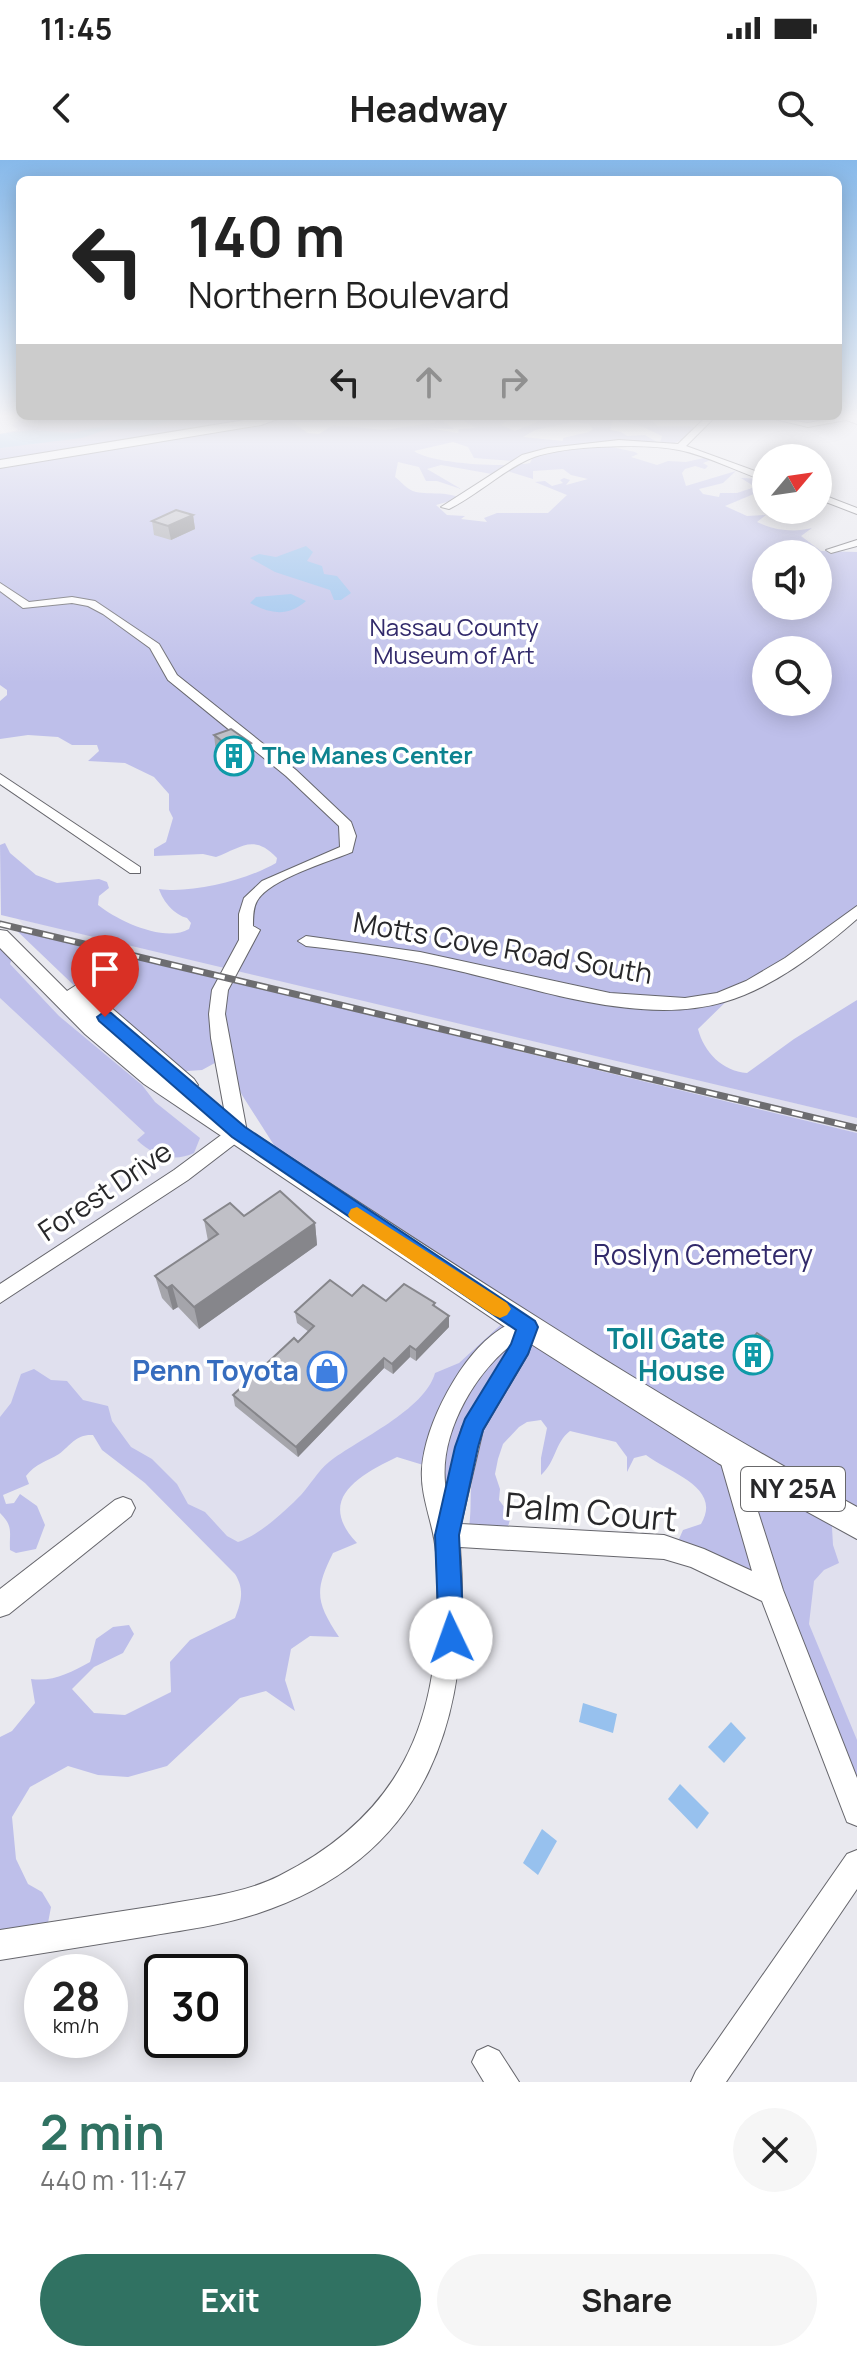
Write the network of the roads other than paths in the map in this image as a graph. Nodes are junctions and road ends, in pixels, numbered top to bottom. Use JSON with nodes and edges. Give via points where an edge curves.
{"nodes":[{"id":1,"x":453,"y":504,"type":"edge"},
{"id":2,"x":838,"y":504,"type":"edge"},
{"id":3,"x":446,"y":507,"type":"dead end"},
{"id":4,"x":857,"y":511,"type":"edge"},
{"id":5,"x":857,"y":543,"type":"edge"},
{"id":6,"x":832,"y":550,"type":"edge"},
{"id":7,"x":0,"y":586,"type":"edge"},
{"id":8,"x":0,"y":778,"type":"edge"},
{"id":9,"x":135,"y":870,"type":"dead end"},
{"id":10,"x":857,"y":911,"type":"edge"},
{"id":11,"x":0,"y":915,"type":"edge"},
{"id":12,"x":851,"y":927,"type":"edge"},
{"id":13,"x":0,"y":936,"type":"edge"},
{"id":14,"x":306,"y":941,"type":"dead end"},
{"id":15,"x":238,"y":1132,"type":"junction"},
{"id":16,"x":0,"y":1295,"type":"edge"},
{"id":17,"x":527,"y":1327,"type":"junction"},
{"id":18,"x":729,"y":1453,"type":"junction"},
{"id":19,"x":123,"y":1508,"type":"dead end"},
{"id":20,"x":857,"y":1524,"type":"edge"},
{"id":21,"x":447,"y":1535,"type":"junction"},
{"id":22,"x":769,"y":1592,"type":"junction"},
{"id":23,"x":0,"y":1605,"type":"edge"},
{"id":24,"x":857,"y":1812,"type":"edge"},
{"id":25,"x":857,"y":1864,"type":"edge"},
{"id":26,"x":0,"y":1945,"type":"edge"},
{"id":27,"x":707,"y":2082,"type":"edge"}],
"edges":[{"from":1,"to":3,"type":"street"},
{"from":2,"to":4,"type":"street"},
{"from":5,"to":6,"type":"street"},
{"from":7,"to":15,"type":"street","via":[[27,606],[91,603],[155,646],[172,677],[346,825],[347,849],[266,886],[247,941],[221,986],[217,1014]]},
{"from":8,"to":9,"type":"street"},
{"from":10,"to":12,"type":"street","name":"Motts Cove Road South"},
{"from":11,"to":15,"type":"main road","number":"NY 25A","via":[[105,1017]]},
{"from":12,"to":14,"type":"street","name":"Motts Cove Road South","via":[[742,989],[692,1002],[636,1001],[421,957]]},
{"from":13,"to":15,"type":"main road","number":"NY 25A","via":[[122,1054]]},
{"from":15,"to":16,"type":"street","name":"Forest Drive"},
{"from":15,"to":17,"type":"main road","number":"NY 25A"},
{"from":17,"to":18,"type":"main road","number":"NY 25A"},
{"from":17,"to":21,"type":"street","via":[[521,1348],[473,1427]]},
{"from":18,"to":20,"type":"main road","number":"NY 25A"},
{"from":18,"to":22,"type":"street"},
{"from":19,"to":23,"type":"street"},
{"from":21,"to":22,"type":"street","name":"Palm Court","via":[[664,1547]]},
{"from":21,"to":26,"type":"street","via":[[451,1638],[443,1701],[410,1781],[366,1835],[321,1870],[257,1900]]},
{"from":22,"to":24,"type":"street"},
{"from":25,"to":27,"type":"street"}]}
